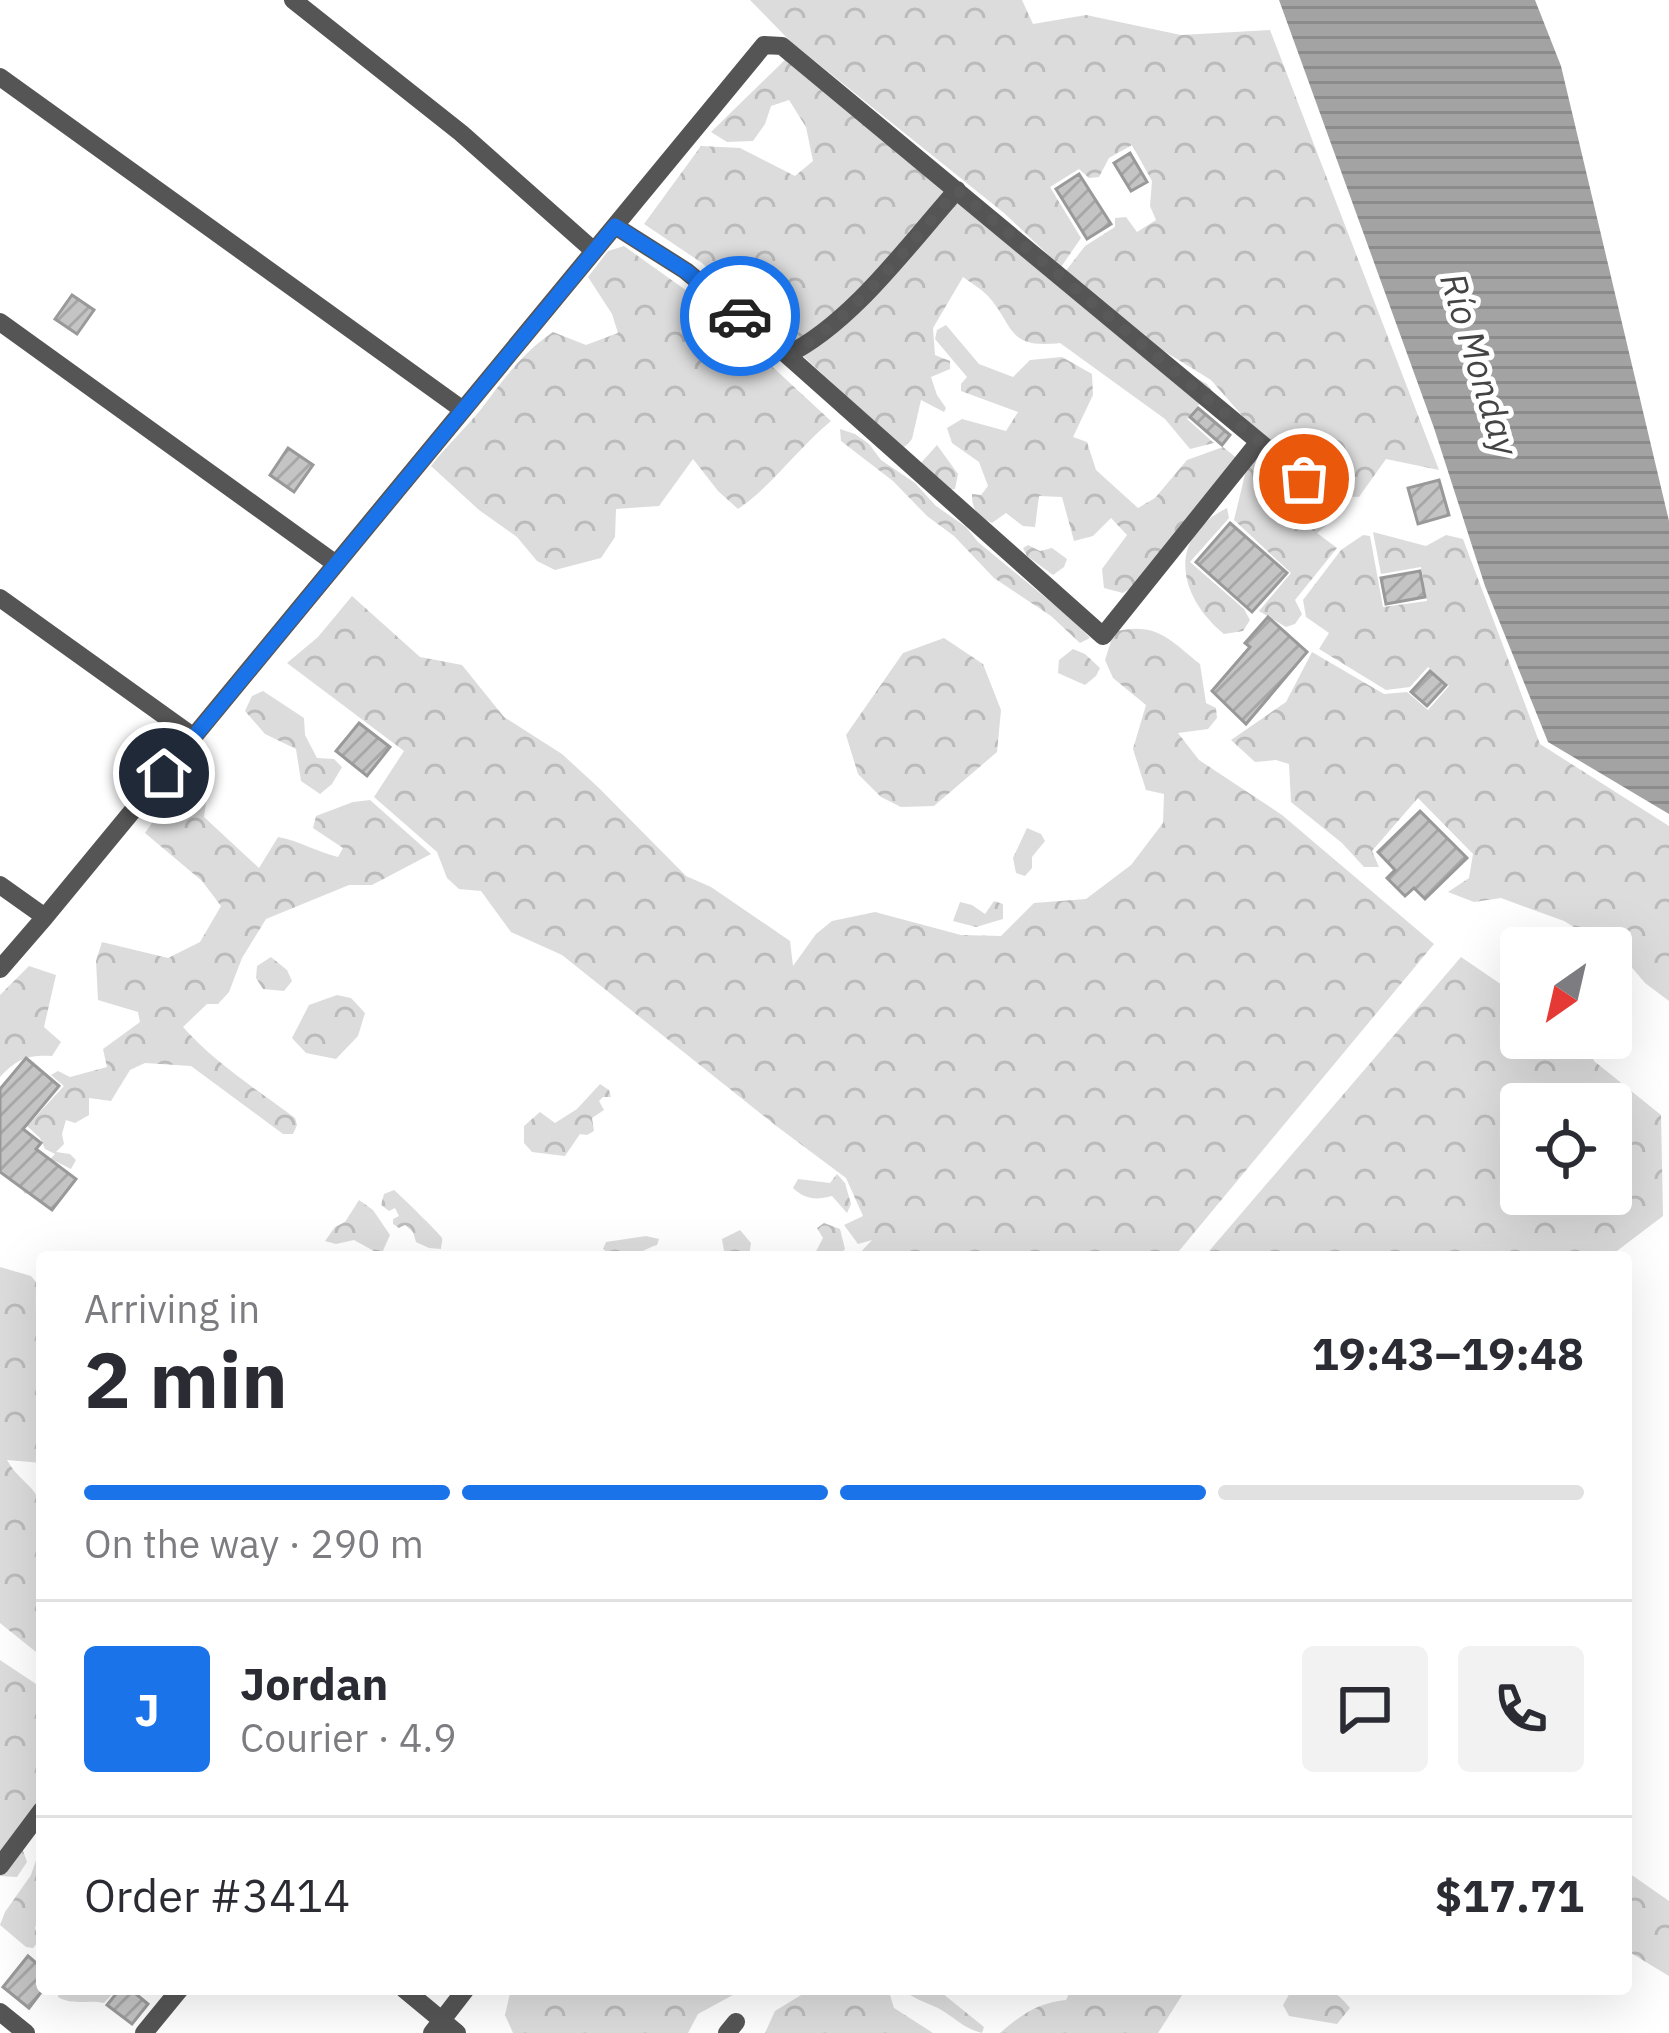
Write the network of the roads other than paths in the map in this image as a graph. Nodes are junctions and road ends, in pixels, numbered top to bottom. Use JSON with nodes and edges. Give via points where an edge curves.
{"nodes":[{"id":1,"x":293,"y":0,"type":"edge"},
{"id":2,"x":2,"y":83,"type":"edge"},
{"id":3,"x":957,"y":190,"type":"junction"},
{"id":4,"x":615,"y":226,"type":"junction"},
{"id":5,"x":594,"y":251,"type":"junction"},
{"id":6,"x":0,"y":322,"type":"edge"},
{"id":7,"x":787,"y":355,"type":"junction"},
{"id":8,"x":463,"y":410,"type":"junction"},
{"id":9,"x":1258,"y":443,"type":"junction"},
{"id":10,"x":1304,"y":479,"type":"dead end"},
{"id":11,"x":336,"y":564,"type":"junction"},
{"id":12,"x":0,"y":598,"type":"edge"},
{"id":13,"x":194,"y":737,"type":"junction"},
{"id":14,"x":0,"y":885,"type":"edge"},
{"id":15,"x":45,"y":917,"type":"junction"},
{"id":16,"x":0,"y":969,"type":"edge"},
{"id":17,"x":36,"y":1818,"type":"edge"},
{"id":18,"x":0,"y":1866,"type":"edge"},
{"id":19,"x":175,"y":1995,"type":"edge"},
{"id":20,"x":410,"y":1995,"type":"edge"},
{"id":21,"x":463,"y":1995,"type":"edge"},
{"id":22,"x":0,"y":2012,"type":"edge"},
{"id":23,"x":444,"y":2029,"type":"edge"},
{"id":24,"x":26,"y":2033,"type":"edge"},
{"id":25,"x":144,"y":2033,"type":"edge"}],
"edges":[{"from":1,"to":5,"type":"street"},
{"from":2,"to":8,"type":"street"},
{"from":3,"to":4,"type":"street","via":[[782,46],[764,45]]},
{"from":3,"to":7,"type":"street","via":[[849,312]]},
{"from":3,"to":9,"type":"street"},
{"from":4,"to":5,"type":"street"},
{"from":4,"to":7,"type":"street","via":[[686,271]]},
{"from":5,"to":8,"type":"street"},
{"from":6,"to":11,"type":"street"},
{"from":7,"to":9,"type":"street","via":[[1103,636]]},
{"from":8,"to":11,"type":"street"},
{"from":9,"to":10,"type":"street"},
{"from":11,"to":13,"type":"street"},
{"from":12,"to":13,"type":"street"},
{"from":13,"to":15,"type":"street"},
{"from":14,"to":15,"type":"street"},
{"from":15,"to":16,"type":"street"},
{"from":17,"to":18,"type":"street"},
{"from":19,"to":25,"type":"street"},
{"from":20,"to":23,"type":"street"},
{"from":21,"to":23,"type":"street"},
{"from":22,"to":24,"type":"street"}]}
